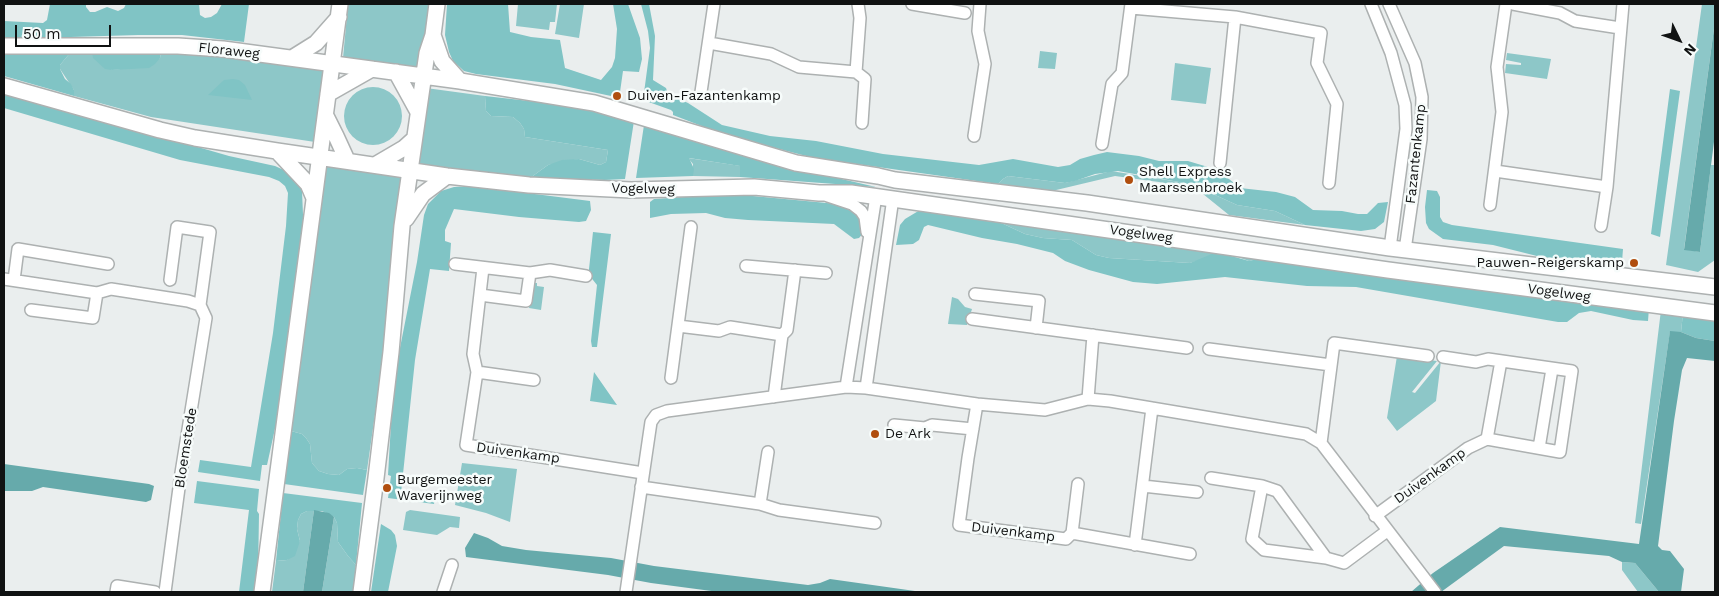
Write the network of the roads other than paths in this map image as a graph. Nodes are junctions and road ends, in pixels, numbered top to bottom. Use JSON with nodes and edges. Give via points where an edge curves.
{"nodes":[{"id":1,"x":437,"y":4,"type":"edge"},
{"id":2,"x":714,"y":4,"type":"edge"},
{"id":3,"x":858,"y":4,"type":"edge"},
{"id":4,"x":912,"y":4,"type":"edge"},
{"id":5,"x":980,"y":4,"type":"edge"},
{"id":6,"x":1370,"y":4,"type":"edge"},
{"id":7,"x":1390,"y":4,"type":"edge"},
{"id":8,"x":1506,"y":4,"type":"edge"},
{"id":9,"x":1513,"y":4,"type":"edge"},
{"id":10,"x":1623,"y":4,"type":"edge"},
{"id":11,"x":1131,"y":6,"type":"edge"},
{"id":12,"x":339,"y":10,"type":"edge"},
{"id":13,"x":965,"y":12,"type":"dead end"},
{"id":14,"x":1235,"y":17,"type":"junction"},
{"id":15,"x":1620,"y":28,"type":"junction"},
{"id":16,"x":433,"y":35,"type":"junction"},
{"id":17,"x":709,"y":43,"type":"junction"},
{"id":18,"x":4,"y":46,"type":"edge"},
{"id":19,"x":292,"y":58,"type":"junction"},
{"id":20,"x":333,"y":63,"type":"junction"},
{"id":21,"x":372,"y":69,"type":"junction"},
{"id":22,"x":396,"y":72,"type":"junction"},
{"id":23,"x":856,"y":72,"type":"junction"},
{"id":24,"x":423,"y":76,"type":"junction"},
{"id":25,"x":460,"y":81,"type":"junction"},
{"id":26,"x":4,"y":86,"type":"edge"},
{"id":27,"x":701,"y":92,"type":"dead end"},
{"id":28,"x":328,"y":94,"type":"junction"},
{"id":29,"x":418,"y":112,"type":"junction"},
{"id":30,"x":326,"y":116,"type":"junction"},
{"id":31,"x":862,"y":123,"type":"dead end"},
{"id":32,"x":974,"y":136,"type":"dead end"},
{"id":33,"x":414,"y":140,"type":"junction"},
{"id":34,"x":1102,"y":144,"type":"dead end"},
{"id":35,"x":277,"y":151,"type":"junction"},
{"id":36,"x":320,"y":157,"type":"junction"},
{"id":37,"x":347,"y":160,"type":"junction"},
{"id":38,"x":1220,"y":163,"type":"dead end"},
{"id":39,"x":375,"y":165,"type":"junction"},
{"id":40,"x":410,"y":170,"type":"junction"},
{"id":41,"x":1495,"y":171,"type":"junction"},
{"id":42,"x":447,"y":176,"type":"junction"},
{"id":43,"x":878,"y":176,"type":"junction"},
{"id":44,"x":895,"y":180,"type":"junction"},
{"id":45,"x":1329,"y":183,"type":"dead end"},
{"id":46,"x":1607,"y":187,"type":"junction"},
{"id":47,"x":819,"y":193,"type":"junction"},
{"id":48,"x":876,"y":196,"type":"junction"},
{"id":49,"x":893,"y":198,"type":"junction"},
{"id":50,"x":314,"y":200,"type":"junction"},
{"id":51,"x":1490,"y":204,"type":"dead end"},
{"id":52,"x":402,"y":226,"type":"junction"},
{"id":53,"x":1601,"y":226,"type":"dead end"},
{"id":54,"x":691,"y":228,"type":"dead end"},
{"id":55,"x":868,"y":243,"type":"junction"},
{"id":56,"x":1398,"y":249,"type":"junction"},
{"id":57,"x":108,"y":264,"type":"dead end"},
{"id":58,"x":455,"y":264,"type":"dead end"},
{"id":59,"x":746,"y":266,"type":"dead end"},
{"id":60,"x":483,"y":268,"type":"junction"},
{"id":61,"x":795,"y":270,"type":"junction"},
{"id":62,"x":1395,"y":271,"type":"junction"},
{"id":63,"x":530,"y":273,"type":"junction"},
{"id":64,"x":826,"y":273,"type":"dead end"},
{"id":65,"x":586,"y":276,"type":"dead end"},
{"id":66,"x":9,"y":280,"type":"edge"},
{"id":67,"x":170,"y":280,"type":"dead end"},
{"id":68,"x":1715,"y":287,"type":"edge"},
{"id":69,"x":97,"y":294,"type":"junction"},
{"id":70,"x":480,"y":294,"type":"junction"},
{"id":71,"x":975,"y":294,"type":"dead end"},
{"id":72,"x":200,"y":305,"type":"junction"},
{"id":73,"x":31,"y":310,"type":"dead end"},
{"id":74,"x":1715,"y":313,"type":"edge"},
{"id":75,"x":972,"y":319,"type":"dead end"},
{"id":76,"x":678,"y":326,"type":"junction"},
{"id":77,"x":1036,"y":328,"type":"junction"},
{"id":78,"x":782,"y":335,"type":"junction"},
{"id":79,"x":1093,"y":336,"type":"junction"},
{"id":80,"x":1187,"y":348,"type":"dead end"},
{"id":81,"x":1209,"y":349,"type":"dead end"},
{"id":82,"x":1428,"y":356,"type":"dead end"},
{"id":83,"x":1443,"y":357,"type":"dead end"},
{"id":84,"x":1501,"y":361,"type":"junction"},
{"id":85,"x":1331,"y":364,"type":"junction"},
{"id":86,"x":1552,"y":369,"type":"junction"},
{"id":87,"x":477,"y":372,"type":"junction"},
{"id":88,"x":671,"y":378,"type":"dead end"},
{"id":89,"x":534,"y":380,"type":"dead end"},
{"id":90,"x":846,"y":388,"type":"junction"},
{"id":91,"x":866,"y":388,"type":"junction"},
{"id":92,"x":774,"y":397,"type":"junction"},
{"id":93,"x":1088,"y":399,"type":"junction"},
{"id":94,"x":977,"y":404,"type":"junction"},
{"id":95,"x":1152,"y":408,"type":"junction"},
{"id":96,"x":894,"y":425,"type":"dead end"},
{"id":97,"x":973,"y":429,"type":"junction"},
{"id":98,"x":1487,"y":439,"type":"junction"},
{"id":99,"x":1320,"y":443,"type":"junction"},
{"id":100,"x":1539,"y":448,"type":"junction"},
{"id":101,"x":768,"y":452,"type":"dead end"},
{"id":102,"x":643,"y":473,"type":"junction"},
{"id":103,"x":1212,"y":478,"type":"dead end"},
{"id":104,"x":1078,"y":484,"type":"dead end"},
{"id":105,"x":1143,"y":486,"type":"junction"},
{"id":106,"x":1262,"y":486,"type":"junction"},
{"id":107,"x":641,"y":487,"type":"junction"},
{"id":108,"x":1197,"y":492,"type":"dead end"},
{"id":109,"x":760,"y":504,"type":"junction"},
{"id":110,"x":1375,"y":516,"type":"junction"},
{"id":111,"x":875,"y":523,"type":"dead end"},
{"id":112,"x":1387,"y":531,"type":"junction"},
{"id":113,"x":1072,"y":533,"type":"junction"},
{"id":114,"x":1135,"y":545,"type":"junction"},
{"id":115,"x":1190,"y":554,"type":"dead end"},
{"id":116,"x":1326,"y":558,"type":"junction"},
{"id":117,"x":452,"y":565,"type":"dead end"},
{"id":118,"x":627,"y":588,"type":"edge"},
{"id":119,"x":116,"y":592,"type":"edge"},
{"id":120,"x":155,"y":592,"type":"edge"},
{"id":121,"x":166,"y":592,"type":"edge"},
{"id":122,"x":262,"y":592,"type":"edge"},
{"id":123,"x":360,"y":592,"type":"edge"},
{"id":124,"x":444,"y":592,"type":"edge"},
{"id":125,"x":1435,"y":592,"type":"edge"}],
"edges":[{"from":1,"to":16,"type":"street"},
{"from":2,"to":17,"type":"street"},
{"from":3,"to":23,"type":"street"},
{"from":4,"to":13,"type":"street"},
{"from":5,"to":32,"type":"street","via":[[978,31],[985,64]]},
{"from":6,"to":56,"type":"street","name":"Fazantenkamp","via":[[1391,53],[1405,105]]},
{"from":7,"to":56,"type":"street","name":"Fazantenkamp","via":[[1414,64],[1422,97],[1421,139]]},
{"from":8,"to":41,"type":"street","via":[[1497,67],[1502,112]]},
{"from":9,"to":15,"type":"street","via":[[1560,13],[1575,21]]},
{"from":10,"to":15,"type":"street"},
{"from":11,"to":14,"type":"street"},
{"from":11,"to":34,"type":"street","via":[[1122,73],[1112,84]]},
{"from":12,"to":19,"type":"street","via":[[316,43]]},
{"from":12,"to":20,"type":"street"},
{"from":14,"to":38,"type":"street"},
{"from":14,"to":45,"type":"street","via":[[1321,33],[1317,63],[1337,104]]},
{"from":15,"to":46,"type":"street"},
{"from":16,"to":24,"type":"street"},
{"from":16,"to":25,"type":"street","via":[[442,61]]},
{"from":17,"to":23,"type":"street","via":[[771,54],[798,67]]},
{"from":17,"to":27,"type":"street"},
{"from":18,"to":19,"type":"street","name":"Floraweg","via":[[178,46]]},
{"from":19,"to":20,"type":"street","name":"Floraweg"},
{"from":20,"to":21,"type":"street","name":"Floraweg"},
{"from":20,"to":28,"type":"street"},
{"from":21,"to":22,"type":"street","name":"Floraweg"},
{"from":21,"to":28,"type":"street"},
{"from":22,"to":24,"type":"street","name":"Floraweg"},
{"from":22,"to":29,"type":"street"},
{"from":23,"to":31,"type":"street","via":[[865,80]]},
{"from":24,"to":25,"type":"street","name":"Vogelweg"},
{"from":24,"to":29,"type":"street"},
{"from":25,"to":43,"type":"street","name":"Vogelweg","via":[[594,103],[796,163]]},
{"from":26,"to":35,"type":"street","via":[[160,130]]},
{"from":28,"to":30,"type":"street"},
{"from":29,"to":33,"type":"street"},
{"from":30,"to":36,"type":"street"},
{"from":30,"to":37,"type":"street"},
{"from":33,"to":39,"type":"street"},
{"from":33,"to":40,"type":"street"},
{"from":35,"to":36,"type":"street"},
{"from":35,"to":50,"type":"street","via":[[308,184]]},
{"from":36,"to":37,"type":"street"},
{"from":36,"to":50,"type":"street"},
{"from":37,"to":39,"type":"street"},
{"from":39,"to":40,"type":"street"},
{"from":40,"to":42,"type":"street","name":"Vogelweg"},
{"from":40,"to":52,"type":"street"},
{"from":41,"to":46,"type":"street"},
{"from":41,"to":51,"type":"street"},
{"from":42,"to":47,"type":"street","name":"Vogelweg","via":[[529,185],[631,190],[754,187]]},
{"from":42,"to":52,"type":"street","via":[[423,194]]},
{"from":43,"to":44,"type":"street","name":"Vogelweg"},
{"from":43,"to":48,"type":"street"},
{"from":44,"to":49,"type":"street"},
{"from":44,"to":56,"type":"street","name":"Vogelweg","via":[[1087,203]]},
{"from":46,"to":53,"type":"street"},
{"from":47,"to":48,"type":"street","name":"Vogelweg"},
{"from":47,"to":55,"type":"street","via":[[852,204],[861,211],[867,224]]},
{"from":48,"to":49,"type":"street","name":"Vogelweg"},
{"from":48,"to":55,"type":"street"},
{"from":49,"to":62,"type":"street","name":"Vogelweg"},
{"from":49,"to":91,"type":"street"},
{"from":50,"to":122,"type":"street"},
{"from":52,"to":123,"type":"street","via":[[391,352]]},
{"from":54,"to":76,"type":"street"},
{"from":55,"to":90,"type":"street"},
{"from":56,"to":62,"type":"street"},
{"from":56,"to":68,"type":"street","name":"Vogelweg"},
{"from":57,"to":66,"type":"street","via":[[18,249]]},
{"from":58,"to":60,"type":"street"},
{"from":59,"to":61,"type":"street"},
{"from":60,"to":63,"type":"street"},
{"from":60,"to":70,"type":"street","name":"Duivenkamp"},
{"from":61,"to":64,"type":"street"},
{"from":61,"to":78,"type":"street","via":[[787,330]]},
{"from":62,"to":74,"type":"street","name":"Vogelweg"},
{"from":63,"to":65,"type":"street","via":[[550,270]]},
{"from":63,"to":70,"type":"street","via":[[526,301]]},
{"from":66,"to":69,"type":"street"},
{"from":67,"to":72,"type":"street","name":"Bloemstede","via":[[177,227],[210,232]]},
{"from":69,"to":72,"type":"street","via":[[111,289]]},
{"from":69,"to":73,"type":"street","via":[[92,318]]},
{"from":70,"to":87,"type":"street","name":"Duivenkamp","via":[[473,354]]},
{"from":71,"to":77,"type":"street","via":[[1039,301]]},
{"from":72,"to":121,"type":"street","name":"Bloemstede","via":[[206,318]]},
{"from":75,"to":77,"type":"street"},
{"from":76,"to":78,"type":"street","via":[[719,331],[730,327]]},
{"from":76,"to":88,"type":"street"},
{"from":77,"to":79,"type":"street"},
{"from":78,"to":92,"type":"street"},
{"from":79,"to":80,"type":"street"},
{"from":79,"to":93,"type":"street"},
{"from":81,"to":85,"type":"street"},
{"from":82,"to":85,"type":"street","via":[[1334,343]]},
{"from":83,"to":84,"type":"street","via":[[1476,362],[1488,359]]},
{"from":84,"to":86,"type":"street"},
{"from":84,"to":98,"type":"street"},
{"from":85,"to":99,"type":"street"},
{"from":86,"to":100,"type":"street"},
{"from":86,"to":100,"type":"street","via":[[1572,371],[1560,452]]},
{"from":87,"to":89,"type":"street"},
{"from":87,"to":102,"type":"street","name":"Duivenkamp","via":[[466,445]]},
{"from":90,"to":91,"type":"street"},
{"from":90,"to":92,"type":"street"},
{"from":91,"to":94,"type":"street"},
{"from":92,"to":102,"type":"street","via":[[656,415],[650,422]]},
{"from":93,"to":94,"type":"street","via":[[1045,410]]},
{"from":93,"to":95,"type":"street"},
{"from":94,"to":97,"type":"street","name":"Duivenkamp"},
{"from":95,"to":99,"type":"street","via":[[1306,434]]},
{"from":95,"to":105,"type":"street"},
{"from":96,"to":97,"type":"street"},
{"from":97,"to":113,"type":"street","name":"Duivenkamp","via":[[959,525],[1066,539]]},
{"from":98,"to":100,"type":"street"},
{"from":98,"to":110,"type":"street","name":"Duivenkamp","via":[[1468,448]]},
{"from":99,"to":110,"type":"street"},
{"from":101,"to":109,"type":"street"},
{"from":102,"to":107,"type":"street"},
{"from":103,"to":106,"type":"street"},
{"from":104,"to":113,"type":"street","name":"Duivenkamp"},
{"from":105,"to":108,"type":"street"},
{"from":105,"to":114,"type":"street"},
{"from":106,"to":116,"type":"street","via":[[1276,491]]},
{"from":106,"to":116,"type":"street","via":[[1252,539],[1264,550]]},
{"from":107,"to":109,"type":"street"},
{"from":107,"to":118,"type":"street"},
{"from":109,"to":111,"type":"street","via":[[779,510]]},
{"from":110,"to":112,"type":"street"},
{"from":112,"to":116,"type":"street","via":[[1344,563]]},
{"from":112,"to":125,"type":"street"},
{"from":113,"to":114,"type":"street","name":"Duivenkamp"},
{"from":114,"to":115,"type":"street","name":"Duivenkamp"},
{"from":117,"to":124,"type":"street"},
{"from":119,"to":120,"type":"street","via":[[117,586]]}]}
